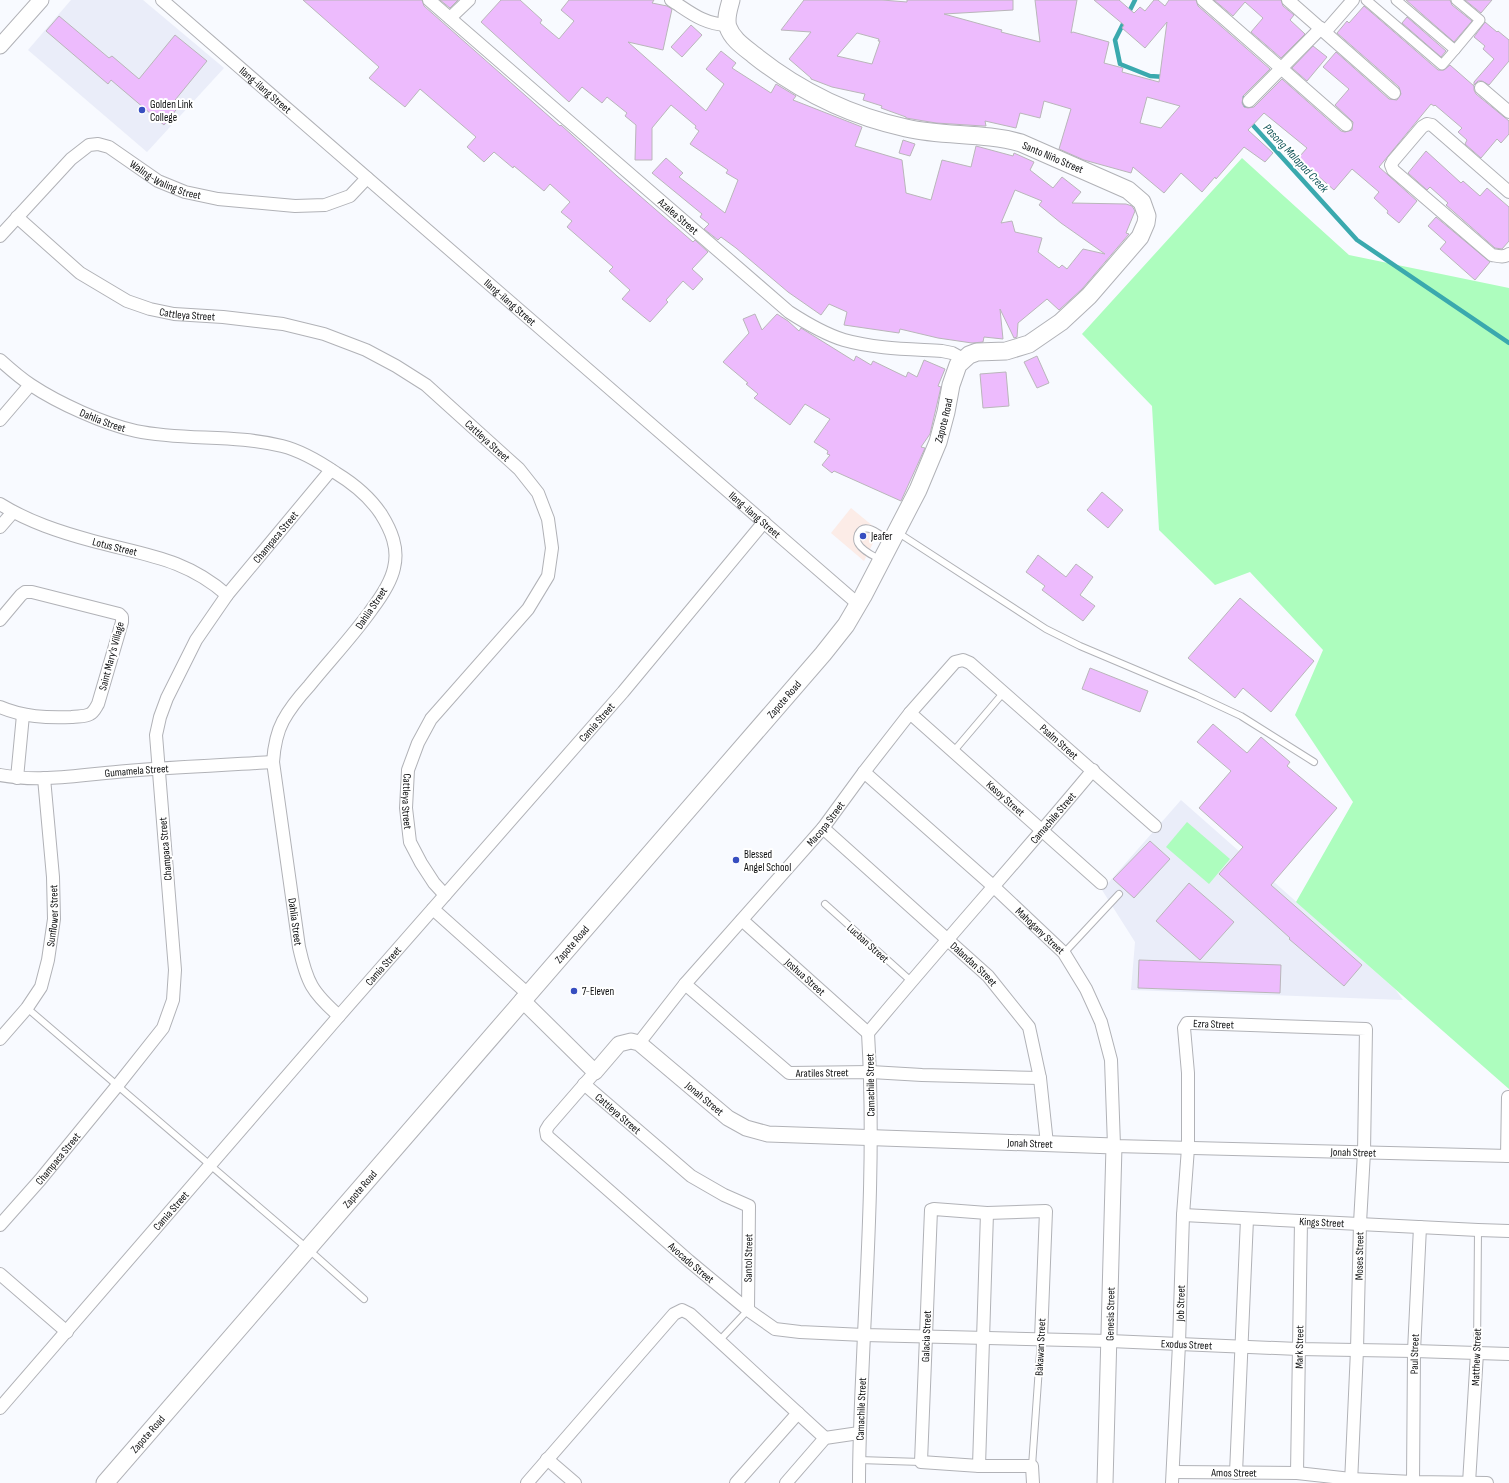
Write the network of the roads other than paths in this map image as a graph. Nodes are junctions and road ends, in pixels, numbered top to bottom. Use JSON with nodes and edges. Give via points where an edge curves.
{"nodes":[{"id":1,"x":41,"y":0,"type":"edge"},
{"id":2,"x":162,"y":0,"type":"edge"},
{"id":3,"x":429,"y":0,"type":"edge"},
{"id":4,"x":469,"y":0,"type":"edge"},
{"id":5,"x":671,"y":0,"type":"edge"},
{"id":6,"x":731,"y":0,"type":"edge"},
{"id":7,"x":1203,"y":0,"type":"edge"},
{"id":8,"x":1288,"y":0,"type":"edge"},
{"id":9,"x":1353,"y":0,"type":"edge"},
{"id":10,"x":1366,"y":0,"type":"edge"},
{"id":11,"x":1396,"y":0,"type":"edge"},
{"id":12,"x":1456,"y":0,"type":"edge"},
{"id":13,"x":450,"y":18,"type":"junction"},
{"id":14,"x":727,"y":25,"type":"junction"},
{"id":15,"x":1323,"y":30,"type":"junction"},
{"id":16,"x":0,"y":46,"type":"edge"},
{"id":17,"x":1455,"y":50,"type":"junction"},
{"id":18,"x":1282,"y":69,"type":"junction"},
{"id":19,"x":1481,"y":88,"type":"dead end"},
{"id":20,"x":1394,"y":93,"type":"dead end"},
{"id":21,"x":1248,"y":101,"type":"dead end"},
{"id":22,"x":1509,"y":112,"type":"edge"},
{"id":23,"x":1346,"y":125,"type":"dead end"},
{"id":24,"x":367,"y":178,"type":"junction"},
{"id":25,"x":1509,"y":192,"type":"edge"},
{"id":26,"x":17,"y":217,"type":"junction"},
{"id":27,"x":0,"y":236,"type":"edge"},
{"id":28,"x":1509,"y":254,"type":"edge"},
{"id":29,"x":963,"y":359,"type":"junction"},
{"id":30,"x":0,"y":360,"type":"edge"},
{"id":31,"x":30,"y":385,"type":"junction"},
{"id":32,"x":0,"y":420,"type":"edge"},
{"id":33,"x":331,"y":470,"type":"junction"},
{"id":34,"x":0,"y":504,"type":"edge"},
{"id":35,"x":13,"y":512,"type":"junction"},
{"id":36,"x":764,"y":522,"type":"junction"},
{"id":37,"x":0,"y":527,"type":"edge"},
{"id":38,"x":894,"y":537,"type":"junction"},
{"id":39,"x":882,"y":561,"type":"junction"},
{"id":40,"x":227,"y":595,"type":"junction"},
{"id":41,"x":858,"y":604,"type":"junction"},
{"id":42,"x":0,"y":620,"type":"edge"},
{"id":43,"x":963,"y":660,"type":"joint"},
{"id":44,"x":1004,"y":692,"type":"junction"},
{"id":45,"x":0,"y":707,"type":"edge"},
{"id":46,"x":910,"y":713,"type":"junction"},
{"id":47,"x":23,"y":715,"type":"junction"},
{"id":48,"x":953,"y":752,"type":"junction"},
{"id":49,"x":273,"y":762,"type":"junction"},
{"id":50,"x":1314,"y":762,"type":"dead end"},
{"id":51,"x":158,"y":768,"type":"junction"},
{"id":52,"x":1093,"y":770,"type":"junction"},
{"id":53,"x":864,"y":772,"type":"junction"},
{"id":54,"x":0,"y":775,"type":"edge"},
{"id":55,"x":18,"y":778,"type":"junction"},
{"id":56,"x":44,"y":778,"type":"junction"},
{"id":57,"x":1155,"y":826,"type":"dead end"},
{"id":58,"x":823,"y":828,"type":"junction"},
{"id":59,"x":1043,"y":831,"type":"junction"},
{"id":60,"x":1102,"y":883,"type":"dead end"},
{"id":61,"x":993,"y":886,"type":"junction"},
{"id":62,"x":1119,"y":894,"type":"dead end"},
{"id":63,"x":445,"y":895,"type":"junction"},
{"id":64,"x":825,"y":904,"type":"dead end"},
{"id":65,"x":433,"y":909,"type":"junction"},
{"id":66,"x":742,"y":920,"type":"junction"},
{"id":67,"x":947,"y":940,"type":"junction"},
{"id":68,"x":1064,"y":953,"type":"junction"},
{"id":69,"x":911,"y":982,"type":"junction"},
{"id":70,"x":685,"y":984,"type":"junction"},
{"id":71,"x":525,"y":997,"type":"junction"},
{"id":72,"x":27,"y":1008,"type":"junction"},
{"id":73,"x":339,"y":1016,"type":"junction"},
{"id":74,"x":1366,"y":1029,"type":"joint"},
{"id":75,"x":868,"y":1033,"type":"junction"},
{"id":76,"x":0,"y":1039,"type":"edge"},
{"id":77,"x":639,"y":1043,"type":"junction"},
{"id":78,"x":595,"y":1072,"type":"junction"},
{"id":79,"x":871,"y":1072,"type":"junction"},
{"id":80,"x":1040,"y":1078,"type":"junction"},
{"id":81,"x":584,"y":1084,"type":"junction"},
{"id":82,"x":117,"y":1086,"type":"junction"},
{"id":83,"x":1508,"y":1097,"type":"dead end"},
{"id":84,"x":871,"y":1139,"type":"junction"},
{"id":85,"x":1047,"y":1144,"type":"junction"},
{"id":86,"x":1114,"y":1146,"type":"junction"},
{"id":87,"x":1188,"y":1148,"type":"junction"},
{"id":88,"x":1364,"y":1152,"type":"junction"},
{"id":89,"x":1508,"y":1156,"type":"edge"},
{"id":90,"x":210,"y":1166,"type":"junction"},
{"id":91,"x":749,"y":1206,"type":"joint"},
{"id":92,"x":987,"y":1213,"type":"junction"},
{"id":93,"x":1183,"y":1215,"type":"junction"},
{"id":94,"x":1247,"y":1219,"type":"junction"},
{"id":95,"x":1301,"y":1220,"type":"junction"},
{"id":96,"x":1360,"y":1223,"type":"junction"},
{"id":97,"x":0,"y":1225,"type":"edge"},
{"id":98,"x":1420,"y":1227,"type":"junction"},
{"id":99,"x":1478,"y":1230,"type":"junction"},
{"id":100,"x":1509,"y":1231,"type":"edge"},
{"id":101,"x":308,"y":1249,"type":"junction"},
{"id":102,"x":0,"y":1274,"type":"edge"},
{"id":103,"x":364,"y":1299,"type":"dead end"},
{"id":104,"x":748,"y":1310,"type":"junction"},
{"id":105,"x":67,"y":1332,"type":"junction"},
{"id":106,"x":864,"y":1335,"type":"junction"},
{"id":107,"x":925,"y":1336,"type":"junction"},
{"id":108,"x":982,"y":1338,"type":"junction"},
{"id":109,"x":1041,"y":1339,"type":"junction"},
{"id":110,"x":720,"y":1341,"type":"junction"},
{"id":111,"x":1110,"y":1341,"type":"junction"},
{"id":112,"x":1179,"y":1344,"type":"junction"},
{"id":113,"x":1242,"y":1347,"type":"junction"},
{"id":114,"x":1298,"y":1349,"type":"junction"},
{"id":115,"x":1357,"y":1350,"type":"junction"},
{"id":116,"x":1414,"y":1351,"type":"junction"},
{"id":117,"x":1477,"y":1353,"type":"junction"},
{"id":118,"x":1509,"y":1354,"type":"edge"},
{"id":119,"x":0,"y":1408,"type":"edge"},
{"id":120,"x":798,"y":1413,"type":"junction"},
{"id":121,"x":859,"y":1433,"type":"junction"},
{"id":122,"x":825,"y":1438,"type":"junction"},
{"id":123,"x":547,"y":1459,"type":"junction"},
{"id":124,"x":859,"y":1460,"type":"junction"},
{"id":125,"x":921,"y":1462,"type":"junction"},
{"id":126,"x":979,"y":1466,"type":"junction"},
{"id":127,"x":1032,"y":1466,"type":"junction"},
{"id":128,"x":1236,"y":1473,"type":"junction"},
{"id":129,"x":1297,"y":1474,"type":"junction"},
{"id":130,"x":1172,"y":1478,"type":"edge"},
{"id":131,"x":1351,"y":1481,"type":"edge"},
{"id":132,"x":1413,"y":1482,"type":"junction"},
{"id":133,"x":105,"y":1483,"type":"edge"},
{"id":134,"x":527,"y":1483,"type":"edge"},
{"id":135,"x":575,"y":1483,"type":"edge"},
{"id":136,"x":736,"y":1483,"type":"edge"},
{"id":137,"x":786,"y":1483,"type":"edge"},
{"id":138,"x":859,"y":1483,"type":"edge"},
{"id":139,"x":1033,"y":1483,"type":"edge"},
{"id":140,"x":1105,"y":1483,"type":"edge"},
{"id":141,"x":1469,"y":1483,"type":"edge"},
{"id":142,"x":1487,"y":1483,"type":"edge"}],
"edges":[{"from":1,"to":16,"type":"street"},
{"from":2,"to":24,"type":"street","name":"Ilang-ilang Street"},
{"from":3,"to":13,"type":"street","name":"Azalea Street"},
{"from":4,"to":13,"type":"street"},
{"from":5,"to":14,"type":"street","via":[[702,20],[715,25]]},
{"from":6,"to":14,"type":"main road"},
{"from":7,"to":18,"type":"street"},
{"from":8,"to":15,"type":"street"},
{"from":9,"to":15,"type":"street"},
{"from":10,"to":17,"type":"street","via":[[1442,65]]},
{"from":11,"to":17,"type":"street"},
{"from":12,"to":17,"type":"street","via":[[1480,20]]},
{"from":13,"to":29,"type":"street","name":"Azalea Street","via":[[789,312],[843,340],[952,353]]},
{"from":14,"to":29,"type":"main road","name":"Santo Niño Street","via":[[742,45],[787,79],[840,107],[920,131],[1002,138],[1021,143],[1128,190],[1142,202],[1146,223],[1140,237],[1089,296],[1061,322],[1039,338],[1018,348],[977,352]]},
{"from":15,"to":18,"type":"street"},
{"from":15,"to":20,"type":"street"},
{"from":18,"to":21,"type":"street"},
{"from":18,"to":23,"type":"street"},
{"from":19,"to":22,"type":"street"},
{"from":24,"to":26,"type":"street","name":"Waling-Waling Street","via":[[350,196],[325,205],[295,206],[218,199],[185,192],[158,181],[109,147],[89,145],[71,159]]},
{"from":24,"to":36,"type":"street","name":"Ilang-ilang Street"},
{"from":25,"to":28,"type":"street","via":[[1432,125],[1422,127],[1392,165],[1393,170],[1492,255]]},
{"from":26,"to":27,"type":"street","name":"Waling-Waling Street"},
{"from":26,"to":63,"type":"street","name":"Cattleya Street","via":[[80,272],[127,301],[174,314],[283,324],[324,334],[366,350],[426,385],[519,469],[538,493],[548,519],[552,548],[548,576],[528,609],[431,719],[408,770],[406,808],[410,842],[434,883]]},
{"from":29,"to":38,"type":"main road","name":"Zapote Road","via":[[954,371],[944,420],[929,466]]},
{"from":30,"to":31,"type":"street","name":"Dahlia Street"},
{"from":31,"to":32,"type":"street"},
{"from":31,"to":33,"type":"street","name":"Dahlia Street","via":[[94,417],[135,431],[178,437],[254,441],[282,446],[308,456]]},
{"from":33,"to":40,"type":"street","name":"Champaca Street"},
{"from":33,"to":49,"type":"street","name":"Dahlia Street","via":[[354,484],[378,509],[390,528],[394,541],[394,568],[383,594],[364,621],[282,721],[275,740]]},
{"from":34,"to":35,"type":"street","name":"Lotus Street"},
{"from":35,"to":37,"type":"street"},
{"from":35,"to":40,"type":"street","name":"Lotus Street","via":[[57,531],[167,560],[213,583]]},
{"from":36,"to":41,"type":"street","name":"Ilang-ilang Street"},
{"from":36,"to":63,"type":"street","name":"Camia Street","via":[[623,692]]},
{"from":38,"to":39,"type":"main road","name":"Zapote Road"},
{"from":38,"to":39,"type":"lane","via":[[870,528],[865,528],[858,534],[858,544]]},
{"from":38,"to":50,"type":"lane","via":[[1046,629],[1241,716]]},
{"from":39,"to":41,"type":"main road","name":"Zapote Road"},
{"from":40,"to":51,"type":"street","name":"Champaca Street","via":[[196,640],[167,698],[156,735]]},
{"from":41,"to":71,"type":"main road","name":"Zapote Road","via":[[846,625],[823,654]]},
{"from":42,"to":47,"type":"street","name":"Saint Mary's Village","via":[[25,592],[119,614],[122,617],[98,704],[91,714],[66,717]]},
{"from":43,"to":44,"type":"street","name":"Psalm Street"},
{"from":43,"to":46,"type":"street","name":"Macopa Street","via":[[955,662]]},
{"from":44,"to":48,"type":"lane"},
{"from":44,"to":52,"type":"street","name":"Psalm Street"},
{"from":45,"to":47,"type":"street","name":"Saint Mary's Village"},
{"from":46,"to":48,"type":"street","name":"Kasoy Street"},
{"from":46,"to":53,"type":"street","name":"Macopa Street"},
{"from":47,"to":55,"type":"street"},
{"from":48,"to":59,"type":"street","name":"Kasoy Street"},
{"from":49,"to":51,"type":"street","name":"Gumamela Street"},
{"from":49,"to":73,"type":"street","name":"Dahlia Street","via":[[304,970],[322,1001]]},
{"from":51,"to":56,"type":"street","name":"Gumamela Street"},
{"from":51,"to":82,"type":"street","name":"Champaca Street","via":[[175,970],[173,1000],[163,1028]]},
{"from":52,"to":57,"type":"street","name":"Psalm Street"},
{"from":52,"to":59,"type":"street","name":"Camachile Street"},
{"from":53,"to":58,"type":"street","name":"Macopa Street"},
{"from":53,"to":61,"type":"street","name":"Mahogany Street"},
{"from":54,"to":55,"type":"street","name":"Gumamela Street"},
{"from":55,"to":56,"type":"street","name":"Gumamela Street"},
{"from":56,"to":72,"type":"street","name":"Sunflower Street","via":[[54,919],[41,987]]},
{"from":58,"to":66,"type":"street","name":"Macopa Street"},
{"from":58,"to":67,"type":"street","name":"Dalandan Street"},
{"from":59,"to":60,"type":"street","name":"Kasoy Street"},
{"from":59,"to":61,"type":"street","name":"Camachile Street"},
{"from":61,"to":67,"type":"street","name":"Camachile Street"},
{"from":61,"to":68,"type":"street","name":"Mahogany Street"},
{"from":62,"to":68,"type":"lane"},
{"from":63,"to":65,"type":"street","name":"Camia Street"},
{"from":64,"to":69,"type":"lane","name":"Lucban Street"},
{"from":65,"to":71,"type":"street"},
{"from":65,"to":73,"type":"street","name":"Camia Street"},
{"from":66,"to":70,"type":"street","name":"Macopa Street"},
{"from":66,"to":75,"type":"street","name":"Joshua Street"},
{"from":67,"to":69,"type":"street","name":"Camachile Street"},
{"from":67,"to":80,"type":"street","name":"Dalandan Street","via":[[988,976],[1029,1027]]},
{"from":68,"to":86,"type":"street","name":"Mahogany Street","via":[[1086,989],[1101,1022],[1111,1060]]},
{"from":69,"to":75,"type":"street","name":"Camachile Street"},
{"from":70,"to":77,"type":"street","name":"Macopa Street"},
{"from":70,"to":79,"type":"street","name":"Aratiles Street","via":[[789,1073]]},
{"from":71,"to":78,"type":"street"},
{"from":71,"to":101,"type":"main road","name":"Zapote Road"},
{"from":72,"to":76,"type":"street","name":"Sunflower Street"},
{"from":72,"to":82,"type":"lane"},
{"from":73,"to":90,"type":"street","name":"Camia Street"},
{"from":74,"to":87,"type":"street","name":"Ezra Street","via":[[1187,1023],[1184,1028],[1188,1073]]},
{"from":74,"to":88,"type":"street","name":"Moses Street"},
{"from":75,"to":79,"type":"street","name":"Camachile Street"},
{"from":77,"to":78,"type":"street","via":[[631,1041],[618,1044]]},
{"from":77,"to":84,"type":"street","name":"Jonah Street","via":[[711,1105],[746,1128],[768,1134]]},
{"from":78,"to":81,"type":"street","name":"Cattleya Street"},
{"from":79,"to":80,"type":"street","name":"Aratiles Street"},
{"from":79,"to":84,"type":"street","name":"Camachile Street"},
{"from":80,"to":85,"type":"street","name":"Dalandan Street"},
{"from":81,"to":91,"type":"street","name":"Cattleya Street","via":[[692,1176]]},
{"from":81,"to":104,"type":"street","name":"Avocado Street","via":[[546,1130],[547,1136],[688,1261]]},
{"from":82,"to":90,"type":"lane"},
{"from":82,"to":97,"type":"street","name":"Champaca Street"},
{"from":83,"to":89,"type":"street"},
{"from":84,"to":85,"type":"street","name":"Jonah Street"},
{"from":84,"to":106,"type":"street","name":"Camachile Street"},
{"from":85,"to":86,"type":"street","name":"Jonah Street"},
{"from":86,"to":87,"type":"street","name":"Jonah Street"},
{"from":86,"to":111,"type":"street","name":"Genesis Street"},
{"from":87,"to":88,"type":"street","name":"Jonah Street"},
{"from":87,"to":93,"type":"street","name":"Job Street"},
{"from":88,"to":89,"type":"street","name":"Jonah Street"},
{"from":88,"to":96,"type":"street","name":"Moses Street"},
{"from":90,"to":101,"type":"lane"},
{"from":90,"to":105,"type":"street","name":"Camia Street"},
{"from":91,"to":104,"type":"street","name":"Santol Street"},
{"from":92,"to":107,"type":"street","name":"Galacia Street","via":[[931,1210]]},
{"from":92,"to":108,"type":"street"},
{"from":92,"to":109,"type":"street","name":"Bakawan Street","via":[[1046,1211]]},
{"from":93,"to":94,"type":"street","name":"Kings Street"},
{"from":93,"to":112,"type":"street","name":"Job Street"},
{"from":94,"to":95,"type":"street","name":"Kings Street"},
{"from":94,"to":113,"type":"street"},
{"from":95,"to":96,"type":"street","name":"Kings Street"},
{"from":95,"to":114,"type":"street","name":"Mark Street"},
{"from":96,"to":98,"type":"street","name":"Kings Street"},
{"from":96,"to":115,"type":"street","name":"Moses Street"},
{"from":98,"to":99,"type":"street","name":"Kings Street"},
{"from":98,"to":116,"type":"street","name":"Paul Street"},
{"from":99,"to":100,"type":"street","name":"Kings Street"},
{"from":99,"to":117,"type":"lane","name":"Matthew Street"},
{"from":101,"to":103,"type":"lane"},
{"from":101,"to":133,"type":"main road","name":"Zapote Road"},
{"from":102,"to":105,"type":"street"},
{"from":104,"to":106,"type":"street","name":"Avocado Street","via":[[775,1329]]},
{"from":104,"to":110,"type":"lane"},
{"from":105,"to":119,"type":"street","name":"Camia Street"},
{"from":106,"to":107,"type":"street","name":"Exodus Street"},
{"from":106,"to":121,"type":"street","name":"Camachile Street"},
{"from":107,"to":108,"type":"street","name":"Exodus Street"},
{"from":107,"to":125,"type":"street","name":"Galacia Street"},
{"from":108,"to":109,"type":"street","name":"Exodus Street"},
{"from":108,"to":126,"type":"street"},
{"from":109,"to":111,"type":"street","name":"Exodus Street"},
{"from":109,"to":127,"type":"lane","name":"Bakawan Street"},
{"from":110,"to":120,"type":"street"},
{"from":110,"to":123,"type":"street","via":[[690,1314],[682,1310],[674,1314]]},
{"from":111,"to":112,"type":"street","name":"Exodus Street"},
{"from":111,"to":140,"type":"street","name":"Genesis Street"},
{"from":112,"to":113,"type":"street","name":"Exodus Street"},
{"from":112,"to":130,"type":"street","name":"Job Street"},
{"from":113,"to":114,"type":"street","name":"Exodus Street"},
{"from":113,"to":128,"type":"street"},
{"from":114,"to":115,"type":"street","name":"Exodus Street"},
{"from":114,"to":129,"type":"street","name":"Mark Street"},
{"from":115,"to":116,"type":"street","name":"Exodus Street"},
{"from":115,"to":131,"type":"street","name":"Moses Street"},
{"from":116,"to":117,"type":"street","name":"Exodus Street"},
{"from":116,"to":132,"type":"street","name":"Paul Street"},
{"from":117,"to":118,"type":"street","name":"Exodus Street"},
{"from":117,"to":141,"type":"street","name":"Matthew Street"},
{"from":120,"to":122,"type":"street"},
{"from":120,"to":136,"type":"street"},
{"from":121,"to":122,"type":"street"},
{"from":121,"to":124,"type":"street","name":"Camachile Street"},
{"from":122,"to":137,"type":"street"},
{"from":123,"to":134,"type":"street"},
{"from":123,"to":135,"type":"street"},
{"from":124,"to":125,"type":"lane"},
{"from":124,"to":138,"type":"street","name":"Camachile Street"},
{"from":125,"to":126,"type":"street"},
{"from":126,"to":127,"type":"street"},
{"from":127,"to":139,"type":"street","name":"Bakawan Street"},
{"from":128,"to":129,"type":"street","name":"Amos Street"},
{"from":128,"to":130,"type":"street","name":"Amos Street"},
{"from":129,"to":131,"type":"street","name":"Amos Street"},
{"from":131,"to":132,"type":"street","name":"Amos Street"},
{"from":132,"to":141,"type":"street","name":"Amos Street"},
{"from":141,"to":142,"type":"street","name":"Amos Street"}]}
